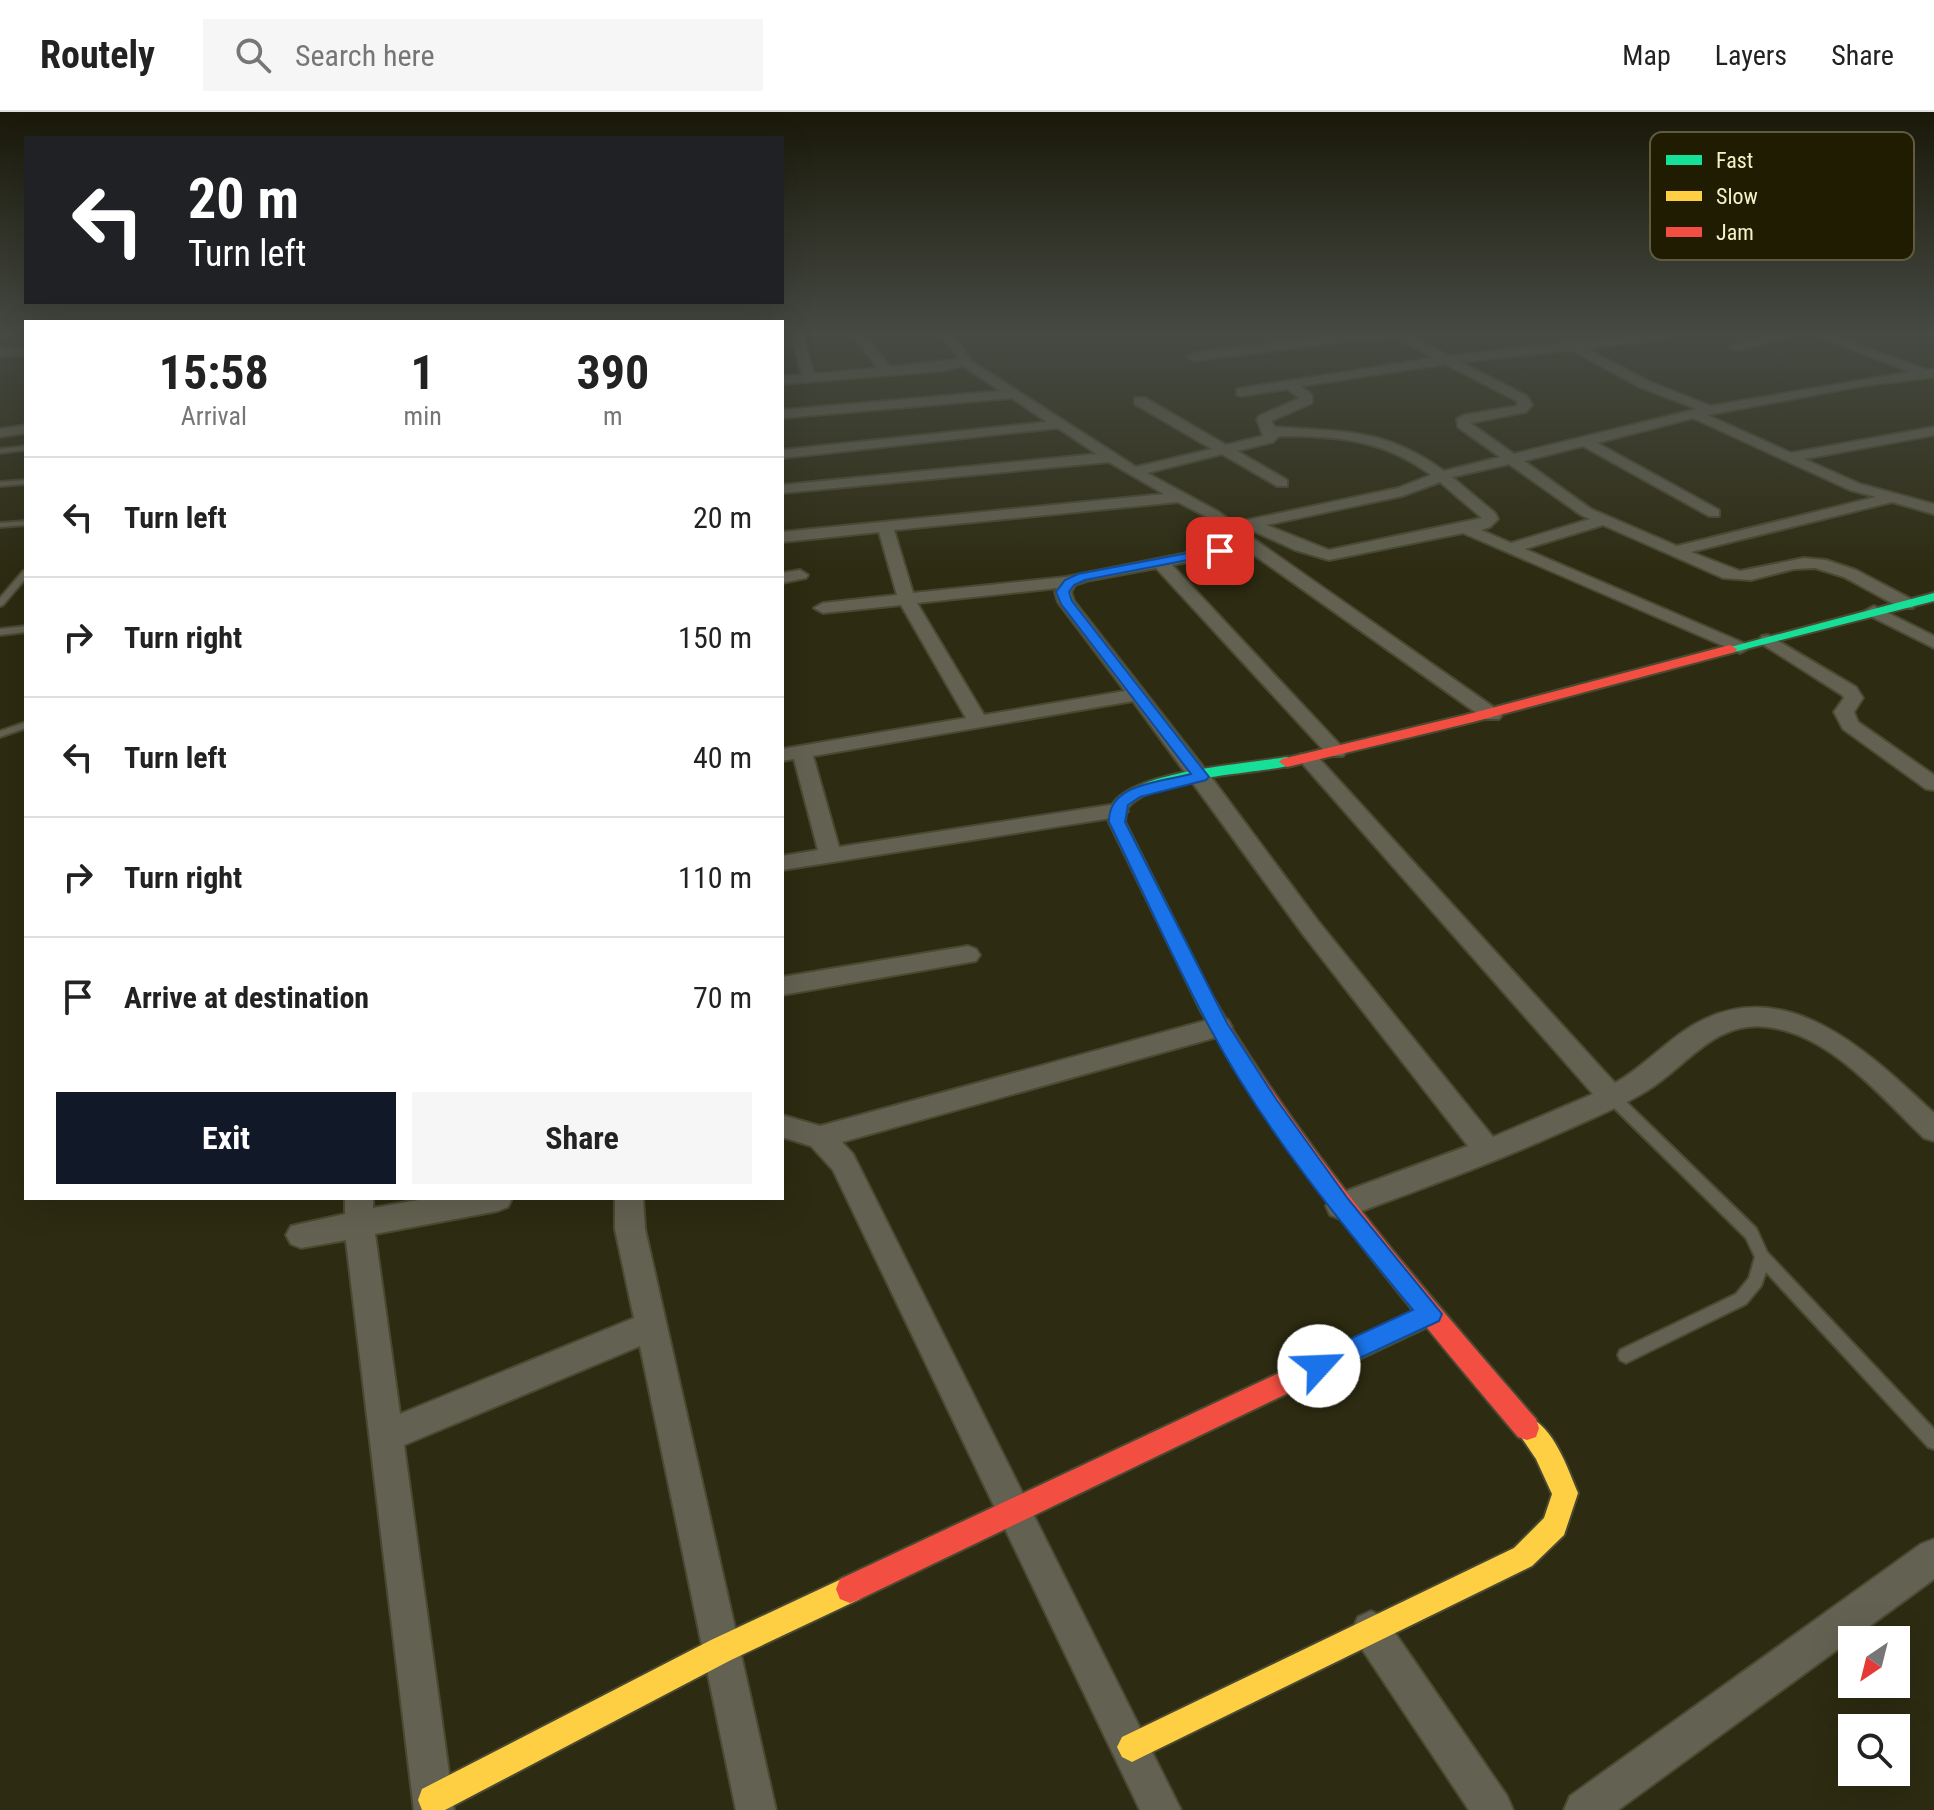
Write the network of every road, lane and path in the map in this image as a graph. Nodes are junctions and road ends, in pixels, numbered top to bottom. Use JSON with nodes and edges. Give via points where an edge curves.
{"nodes":[{"id":1,"x":1048,"y":415,"type":"edge"},
{"id":2,"x":1164,"y":415,"type":"edge"},
{"id":3,"x":1273,"y":415,"type":"edge"},
{"id":4,"x":1481,"y":415,"type":"edge"},
{"id":5,"x":1689,"y":415,"type":"edge"},
{"id":6,"x":1708,"y":415,"type":"edge"},
{"id":7,"x":1062,"y":424,"type":"junction"},
{"id":8,"x":24,"y":429,"type":"edge"},
{"id":9,"x":1270,"y":431,"type":"junction"},
{"id":10,"x":1934,"y":431,"type":"edge"},
{"id":11,"x":0,"y":433,"type":"edge"},
{"id":12,"x":1585,"y":442,"type":"junction"},
{"id":13,"x":24,"y":448,"type":"edge"},
{"id":14,"x":1223,"y":450,"type":"junction"},
{"id":15,"x":0,"y":451,"type":"edge"},
{"id":16,"x":784,"y":454,"type":"edge"},
{"id":17,"x":1113,"y":457,"type":"junction"},
{"id":18,"x":1790,"y":457,"type":"junction"},
{"id":19,"x":1509,"y":459,"type":"junction"},
{"id":20,"x":1134,"y":472,"type":"junction"},
{"id":21,"x":1440,"y":476,"type":"junction"},
{"id":22,"x":24,"y":482,"type":"edge"},
{"id":23,"x":1282,"y":483,"type":"dead end"},
{"id":24,"x":0,"y":484,"type":"edge"},
{"id":25,"x":784,"y":489,"type":"edge"},
{"id":26,"x":1182,"y":497,"type":"junction"},
{"id":27,"x":1889,"y":498,"type":"junction"},
{"id":28,"x":1934,"y":509,"type":"edge"},
{"id":29,"x":1714,"y":513,"type":"dead end"},
{"id":30,"x":1603,"y":520,"type":"junction"},
{"id":31,"x":24,"y":523,"type":"edge"},
{"id":32,"x":0,"y":525,"type":"edge"},
{"id":33,"x":885,"y":525,"type":"junction"},
{"id":34,"x":1464,"y":528,"type":"junction"},
{"id":35,"x":1250,"y":534,"type":"junction"},
{"id":36,"x":784,"y":537,"type":"edge"},
{"id":37,"x":1510,"y":548,"type":"junction"},
{"id":38,"x":1674,"y":552,"type":"junction"},
{"id":39,"x":1160,"y":562,"type":"junction"},
{"id":40,"x":24,"y":575,"type":"edge"},
{"id":41,"x":800,"y":575,"type":"dead end"},
{"id":42,"x":784,"y":578,"type":"edge"},
{"id":43,"x":1069,"y":582,"type":"junction"},
{"id":44,"x":1934,"y":597,"type":"edge"},
{"id":45,"x":906,"y":599,"type":"junction"},
{"id":46,"x":0,"y":603,"type":"edge"},
{"id":47,"x":1907,"y":604,"type":"junction"},
{"id":48,"x":823,"y":608,"type":"dead end"},
{"id":49,"x":1874,"y":611,"type":"junction"},
{"id":50,"x":24,"y":629,"type":"edge"},
{"id":51,"x":0,"y":632,"type":"edge"},
{"id":52,"x":1768,"y":640,"type":"junction"},
{"id":53,"x":1934,"y":643,"type":"edge"},
{"id":54,"x":1740,"y":648,"type":"junction"},
{"id":55,"x":1138,"y":695,"type":"junction"},
{"id":56,"x":1492,"y":715,"type":"junction"},
{"id":57,"x":978,"y":722,"type":"junction"},
{"id":58,"x":24,"y":726,"type":"edge"},
{"id":59,"x":0,"y":734,"type":"edge"},
{"id":60,"x":1336,"y":752,"type":"junction"},
{"id":61,"x":792,"y":753,"type":"edge"},
{"id":62,"x":1308,"y":758,"type":"junction"},
{"id":63,"x":1201,"y":777,"type":"junction"},
{"id":64,"x":1933,"y":784,"type":"edge"},
{"id":65,"x":1117,"y":811,"type":"junction"},
{"id":66,"x":831,"y":856,"type":"junction"},
{"id":67,"x":784,"y":863,"type":"edge"},
{"id":68,"x":968,"y":955,"type":"dead end"},
{"id":69,"x":784,"y":986,"type":"edge"},
{"id":70,"x":1219,"y":1027,"type":"junction"},
{"id":71,"x":1612,"y":1097,"type":"junction"},
{"id":72,"x":784,"y":1127,"type":"edge"},
{"id":73,"x":1934,"y":1130,"type":"edge"},
{"id":74,"x":820,"y":1137,"type":"junction"},
{"id":75,"x":1489,"y":1152,"type":"junction"},
{"id":76,"x":477,"y":1200,"type":"edge"},
{"id":77,"x":629,"y":1200,"type":"edge"},
{"id":78,"x":1340,"y":1206,"type":"junction"},
{"id":79,"x":359,"y":1211,"type":"edge"},
{"id":80,"x":301,"y":1235,"type":"dead end"},
{"id":81,"x":1762,"y":1257,"type":"junction"},
{"id":82,"x":1430,"y":1314,"type":"junction"},
{"id":83,"x":651,"y":1326,"type":"junction"},
{"id":84,"x":1626,"y":1355,"type":"dead end"},
{"id":85,"x":386,"y":1436,"type":"junction"},
{"id":86,"x":1934,"y":1441,"type":"edge"},
{"id":87,"x":1014,"y":1508,"type":"junction"},
{"id":88,"x":1934,"y":1557,"type":"edge"},
{"id":89,"x":1371,"y":1630,"type":"junction"},
{"id":90,"x":721,"y":1650,"type":"junction"},
{"id":91,"x":1132,"y":1747,"type":"junction"},
{"id":92,"x":434,"y":1805,"type":"edge"},
{"id":93,"x":756,"y":1810,"type":"edge"},
{"id":94,"x":1161,"y":1810,"type":"edge"},
{"id":95,"x":1493,"y":1810,"type":"edge"},
{"id":96,"x":1584,"y":1810,"type":"edge"}],
"edges":[{"from":1,"to":7,"type":"street"},
{"from":2,"to":14,"type":"street"},
{"from":3,"to":9,"type":"street","via":[[1264,419]]},
{"from":4,"to":19,"type":"street","via":[[1464,419],[1463,424]]},
{"from":5,"to":12,"type":"street"},
{"from":6,"to":18,"type":"street"},
{"from":7,"to":16,"type":"street"},
{"from":7,"to":17,"type":"street"},
{"from":8,"to":11,"type":"street"},
{"from":9,"to":14,"type":"street","via":[[1268,439]]},
{"from":9,"to":21,"type":"street","via":[[1378,441]]},
{"from":10,"to":18,"type":"street"},
{"from":12,"to":19,"type":"street"},
{"from":12,"to":29,"type":"street"},
{"from":13,"to":15,"type":"lane"},
{"from":14,"to":20,"type":"street"},
{"from":14,"to":23,"type":"street"},
{"from":17,"to":20,"type":"street"},
{"from":17,"to":25,"type":"street"},
{"from":18,"to":27,"type":"street"},
{"from":19,"to":21,"type":"street"},
{"from":19,"to":30,"type":"street"},
{"from":20,"to":26,"type":"street"},
{"from":21,"to":34,"type":"street","via":[[1490,519]]},
{"from":21,"to":35,"type":"street","via":[[1402,492]]},
{"from":22,"to":24,"type":"lane"},
{"from":26,"to":33,"type":"street"},
{"from":26,"to":35,"type":"street","via":[[1229,528]]},
{"from":27,"to":28,"type":"street"},
{"from":27,"to":38,"type":"street"},
{"from":30,"to":37,"type":"street"},
{"from":30,"to":38,"type":"street"},
{"from":31,"to":32,"type":"lane"},
{"from":33,"to":36,"type":"street"},
{"from":33,"to":45,"type":"street"},
{"from":34,"to":35,"type":"street","via":[[1329,555]]},
{"from":34,"to":37,"type":"street"},
{"from":35,"to":39,"type":"street"},
{"from":35,"to":56,"type":"street"},
{"from":37,"to":54,"type":"street"},
{"from":38,"to":47,"type":"street","via":[[1740,577],[1804,564],[1826,565]]},
{"from":39,"to":43,"type":"street"},
{"from":39,"to":60,"type":"street"},
{"from":40,"to":46,"type":"lane"},
{"from":41,"to":42,"type":"street"},
{"from":43,"to":45,"type":"street"},
{"from":43,"to":55,"type":"street","via":[[1063,592],[1066,602]]},
{"from":44,"to":47,"type":"street"},
{"from":45,"to":48,"type":"street"},
{"from":45,"to":57,"type":"street"},
{"from":47,"to":49,"type":"street"},
{"from":49,"to":52,"type":"street"},
{"from":49,"to":53,"type":"street"},
{"from":50,"to":51,"type":"lane"},
{"from":52,"to":54,"type":"street"},
{"from":52,"to":64,"type":"street","via":[[1849,691],[1854,698],[1844,712],[1850,725]]},
{"from":54,"to":56,"type":"street"},
{"from":55,"to":57,"type":"street"},
{"from":55,"to":63,"type":"street"},
{"from":56,"to":60,"type":"street"},
{"from":57,"to":61,"type":"street"},
{"from":58,"to":59,"type":"lane"},
{"from":60,"to":62,"type":"street"},
{"from":61,"to":66,"type":"street"},
{"from":62,"to":63,"type":"street"},
{"from":62,"to":71,"type":"street"},
{"from":63,"to":65,"type":"street","via":[[1135,793]]},
{"from":63,"to":75,"type":"street","via":[[1310,927]]},
{"from":65,"to":66,"type":"street"},
{"from":65,"to":70,"type":"street","via":[[1117,822]]},
{"from":66,"to":67,"type":"street"},
{"from":68,"to":69,"type":"street"},
{"from":70,"to":74,"type":"street"},
{"from":70,"to":78,"type":"street"},
{"from":71,"to":73,"type":"street","via":[[1649,1076],[1700,1031],[1727,1019],[1767,1017],[1812,1030]]},
{"from":71,"to":75,"type":"street"},
{"from":71,"to":81,"type":"lane","via":[[1751,1233]]},
{"from":72,"to":74,"type":"street"},
{"from":74,"to":87,"type":"street","via":[[843,1162]]},
{"from":75,"to":78,"type":"street"},
{"from":76,"to":79,"type":"street"},
{"from":77,"to":83,"type":"street","via":[[630,1229]]},
{"from":78,"to":82,"type":"street"},
{"from":79,"to":80,"type":"street"},
{"from":79,"to":85,"type":"street"},
{"from":81,"to":84,"type":"lane","via":[[1756,1281],[1741,1299]]},
{"from":81,"to":86,"type":"lane"},
{"from":82,"to":87,"type":"street"},
{"from":82,"to":89,"type":"street","via":[[1545,1450],[1565,1493],[1555,1526],[1523,1557]]},
{"from":83,"to":85,"type":"street"},
{"from":83,"to":90,"type":"street"},
{"from":85,"to":92,"type":"street"},
{"from":87,"to":90,"type":"street"},
{"from":87,"to":91,"type":"street"},
{"from":88,"to":96,"type":"street"},
{"from":89,"to":91,"type":"street"},
{"from":89,"to":95,"type":"street"},
{"from":90,"to":92,"type":"street"},
{"from":90,"to":93,"type":"street"},
{"from":91,"to":94,"type":"street"}]}
